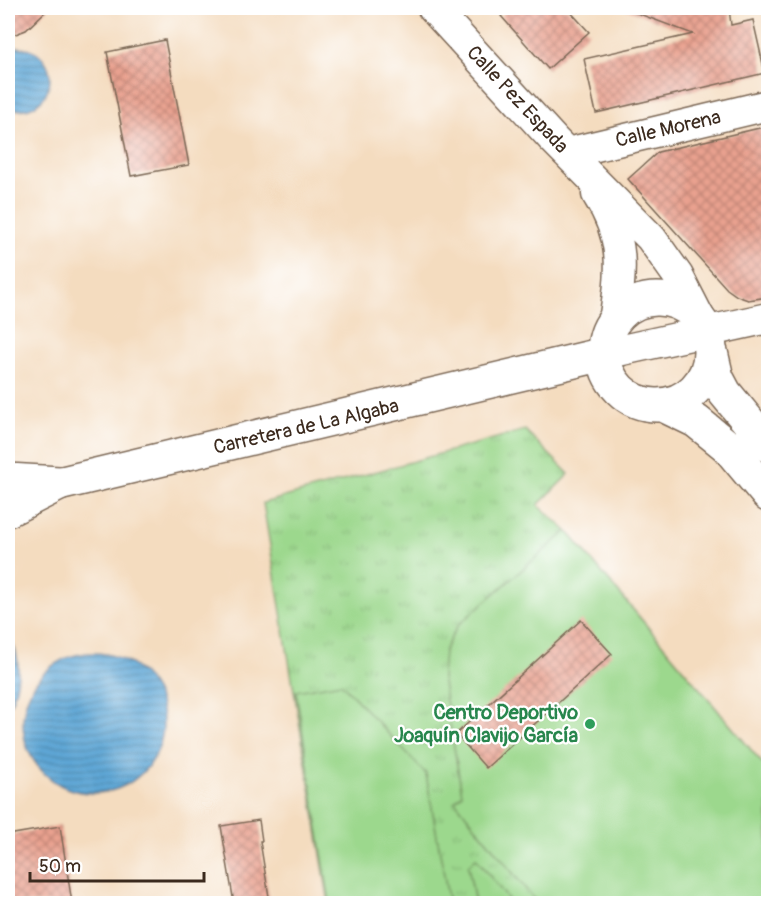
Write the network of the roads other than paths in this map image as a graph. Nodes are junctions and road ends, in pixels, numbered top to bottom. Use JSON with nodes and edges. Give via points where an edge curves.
{"nodes":[{"id":1,"x":433,"y":8,"type":"edge"},
{"id":2,"x":768,"y":105,"type":"edge"},
{"id":3,"x":573,"y":158,"type":"junction"},
{"id":4,"x":768,"y":318,"type":"edge"},
{"id":5,"x":614,"y":321,"type":"junction"},
{"id":6,"x":706,"y":334,"type":"junction"},
{"id":7,"x":604,"y":354,"type":"junction"},
{"id":8,"x":532,"y":372,"type":"junction"},
{"id":9,"x":622,"y":392,"type":"junction"},
{"id":10,"x":663,"y":405,"type":"junction"},
{"id":11,"x":768,"y":446,"type":"edge"},
{"id":12,"x":8,"y":480,"type":"edge"},
{"id":13,"x":61,"y":483,"type":"junction"},
{"id":14,"x":768,"y":495,"type":"edge"},
{"id":15,"x":8,"y":496,"type":"edge"},
{"id":16,"x":8,"y":510,"type":"edge"}],
"edges":[{"from":1,"to":3,"type":"street","name":"Calle Pez Espada"},
{"from":2,"to":3,"type":"street","name":"Calle Morena"},
{"from":3,"to":5,"type":"street","name":"Calle Pez Espada","via":[[614,224],[620,253]]},
{"from":3,"to":6,"type":"street","name":"Calle Pez Espada","via":[[651,238],[678,276]]},
{"from":4,"to":6,"type":"street"},
{"from":5,"to":6,"type":"main road","via":[[635,303],[663,298],[689,308]]},
{"from":5,"to":7,"type":"main road"},
{"from":6,"to":7,"type":"street"},
{"from":6,"to":10,"type":"main road","via":[[710,363],[700,383],[684,398]]},
{"from":6,"to":11,"type":"main road","via":[[717,378],[725,393]]},
{"from":7,"to":8,"type":"main road","name":"Carretera de La Algaba"},
{"from":7,"to":9,"type":"main road","via":[[608,371]]},
{"from":8,"to":9,"type":"main road","via":[[585,375]]},
{"from":8,"to":13,"type":"main road","name":"Carretera de La Algaba"},
{"from":9,"to":10,"type":"main road","via":[[644,404]]},
{"from":10,"to":14,"type":"main road","via":[[696,421],[727,446]]},
{"from":12,"to":13,"type":"main road"},
{"from":13,"to":15,"type":"main road","name":"Carretera de La Algaba"},
{"from":13,"to":16,"type":"main road"}]}
